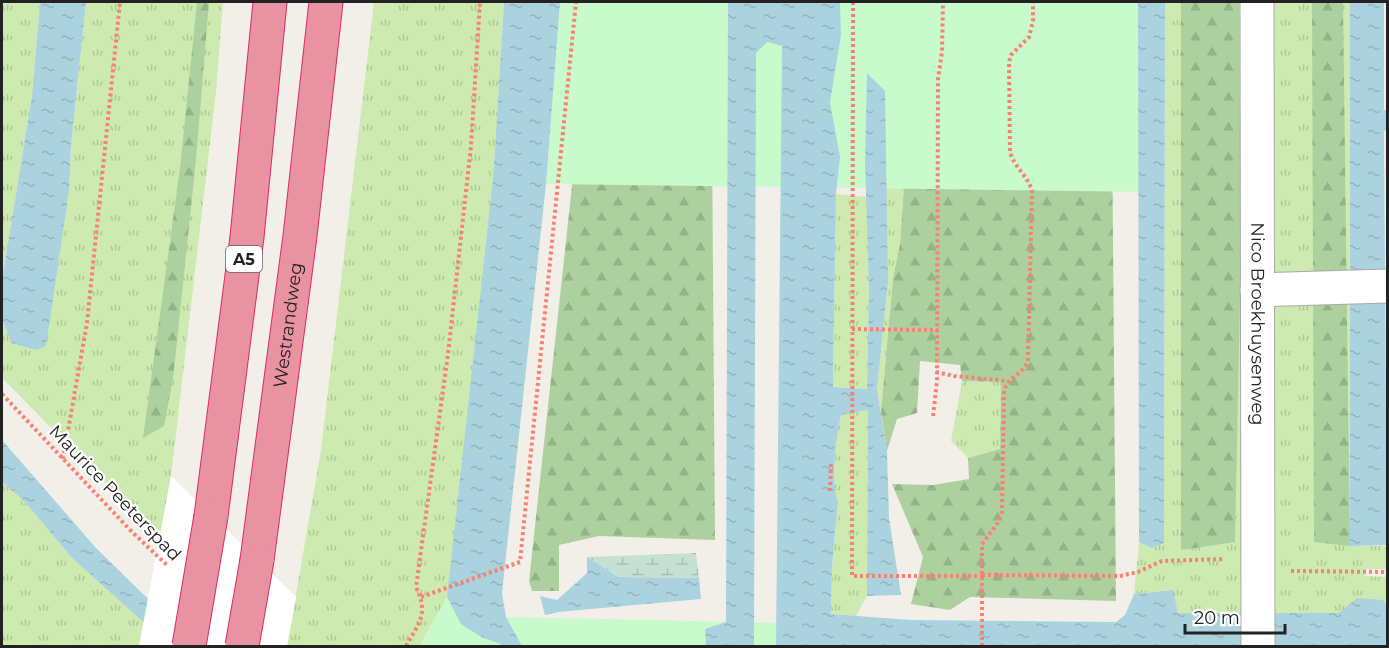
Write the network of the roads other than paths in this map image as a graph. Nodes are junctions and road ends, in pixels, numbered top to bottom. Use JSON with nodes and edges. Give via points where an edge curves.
{"nodes":[{"id":1,"x":270,"y":2,"type":"edge"},
{"id":2,"x":326,"y":2,"type":"edge"},
{"id":3,"x":1257,"y":2,"type":"edge"},
{"id":4,"x":1388,"y":286,"type":"edge"},
{"id":5,"x":1257,"y":290,"type":"junction"},
{"id":6,"x":189,"y":646,"type":"edge"},
{"id":7,"x":242,"y":646,"type":"edge"},
{"id":8,"x":1258,"y":646,"type":"edge"}],
"edges":[{"from":1,"to":6,"type":"highway","number":"A5","bridge":true,"via":[[247,237],[212,516]]},
{"from":2,"to":7,"type":"highway","name":"Westrandweg","bridge":true,"via":[[300,236]]},
{"from":3,"to":5,"type":"street","name":"Nico Broekhuysenweg"},
{"from":4,"to":5,"type":"street"},
{"from":5,"to":8,"type":"street","name":"Nico Broekhuysenweg"}]}
